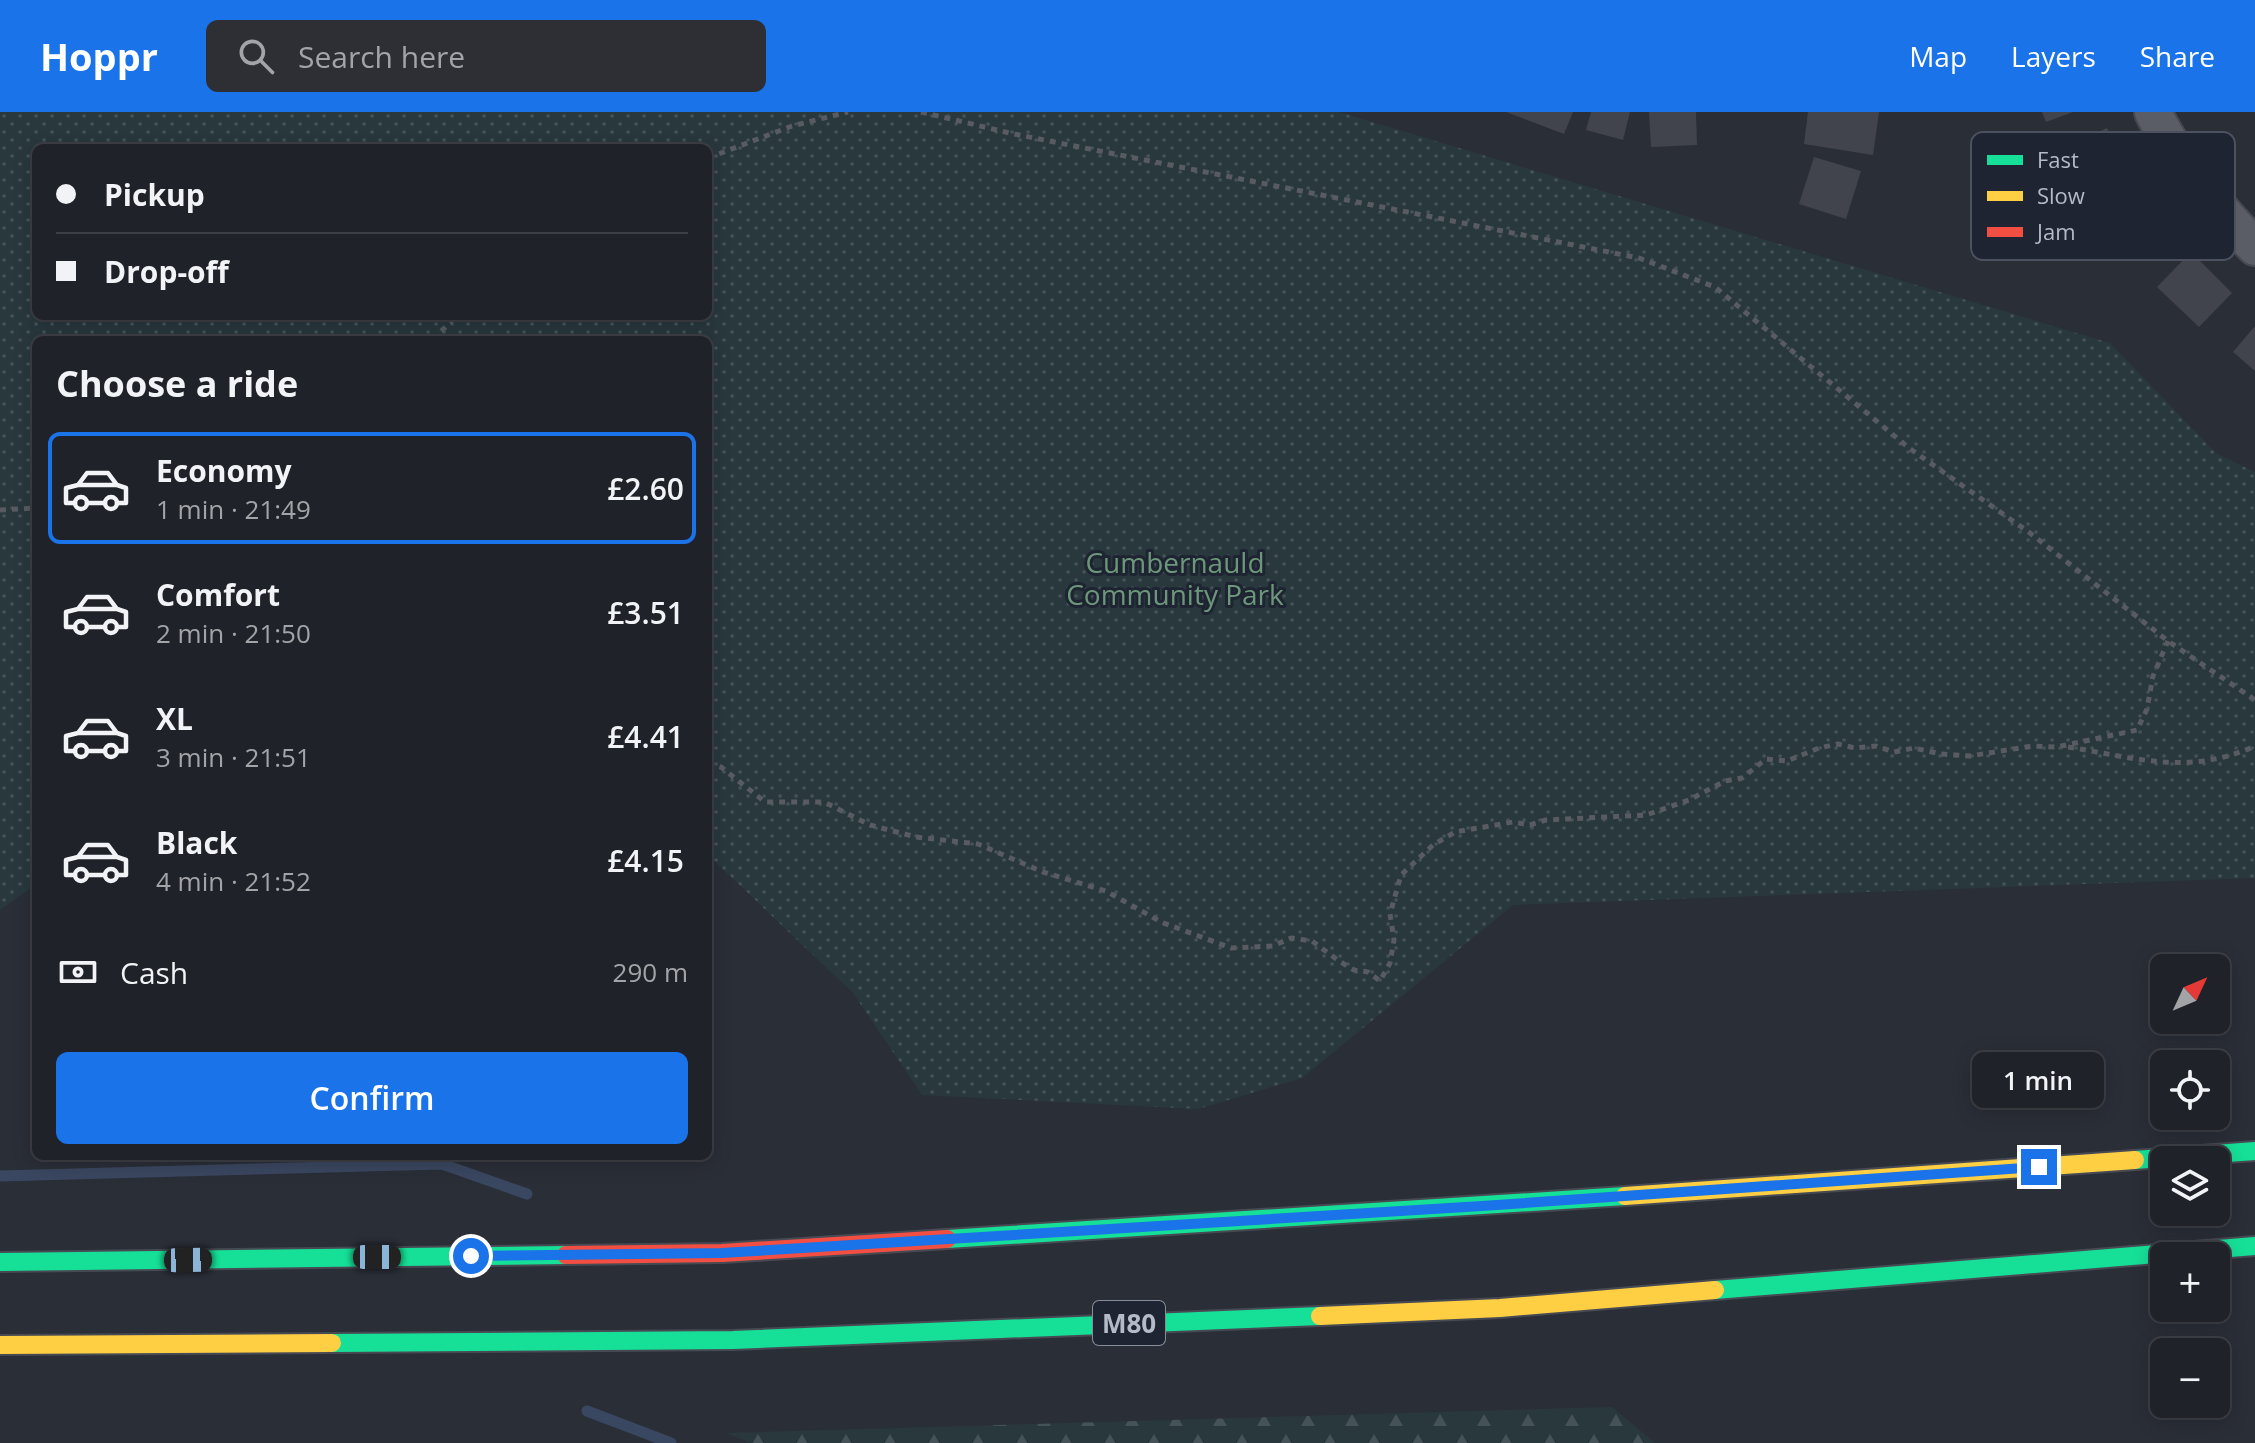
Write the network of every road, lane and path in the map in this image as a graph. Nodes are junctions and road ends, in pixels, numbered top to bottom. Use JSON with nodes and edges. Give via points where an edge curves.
{"nodes":[{"id":1,"x":848,"y":112,"type":"edge"},
{"id":2,"x":921,"y":112,"type":"edge"},
{"id":3,"x":2153,"y":112,"type":"edge"},
{"id":4,"x":2165,"y":132,"type":"edge"},
{"id":5,"x":712,"y":156,"type":"edge"},
{"id":6,"x":2235,"y":223,"type":"edge"},
{"id":7,"x":2255,"y":247,"type":"edge"},
{"id":8,"x":452,"y":320,"type":"edge"},
{"id":9,"x":437,"y":336,"type":"edge"},
{"id":10,"x":32,"y":508,"type":"edge"},
{"id":11,"x":0,"y":510,"type":"edge"},
{"id":12,"x":2168,"y":641,"type":"junction"},
{"id":13,"x":2255,"y":700,"type":"edge"},
{"id":14,"x":2062,"y":746,"type":"junction"},
{"id":15,"x":2255,"y":746,"type":"edge"},
{"id":16,"x":712,"y":764,"type":"edge"},
{"id":17,"x":2255,"y":1151,"type":"edge"},
{"id":18,"x":2255,"y":1246,"type":"edge"},
{"id":19,"x":0,"y":1262,"type":"edge"},
{"id":20,"x":0,"y":1345,"type":"edge"}],
"edges":[{"from":1,"to":5,"type":"path","via":[[792,126]]},
{"from":2,"to":12,"type":"path","via":[[1639,258],[1715,287],[1909,448],[2030,533]]},
{"from":3,"to":4,"type":"street"},
{"from":6,"to":7,"type":"street"},
{"from":8,"to":9,"type":"path"},
{"from":10,"to":11,"type":"path"},
{"from":12,"to":13,"type":"path"},
{"from":12,"to":14,"type":"path","via":[[2137,730]]},
{"from":14,"to":15,"type":"path","via":[[2198,764]]},
{"from":14,"to":16,"type":"path","via":[[1970,756],[1838,744],[1787,761],[1766,759],[1742,778],[1646,815],[1513,822],[1455,832],[1401,875],[1390,914],[1390,963],[1380,981],[1312,941],[1291,938],[1273,946],[1231,948],[1161,922],[1106,891],[978,844],[870,825],[824,802],[765,802]]},
{"from":17,"to":19,"type":"highway","via":[[722,1253]]},
{"from":18,"to":20,"type":"highway","number":"M80","via":[[1500,1308],[733,1340]]}]}
